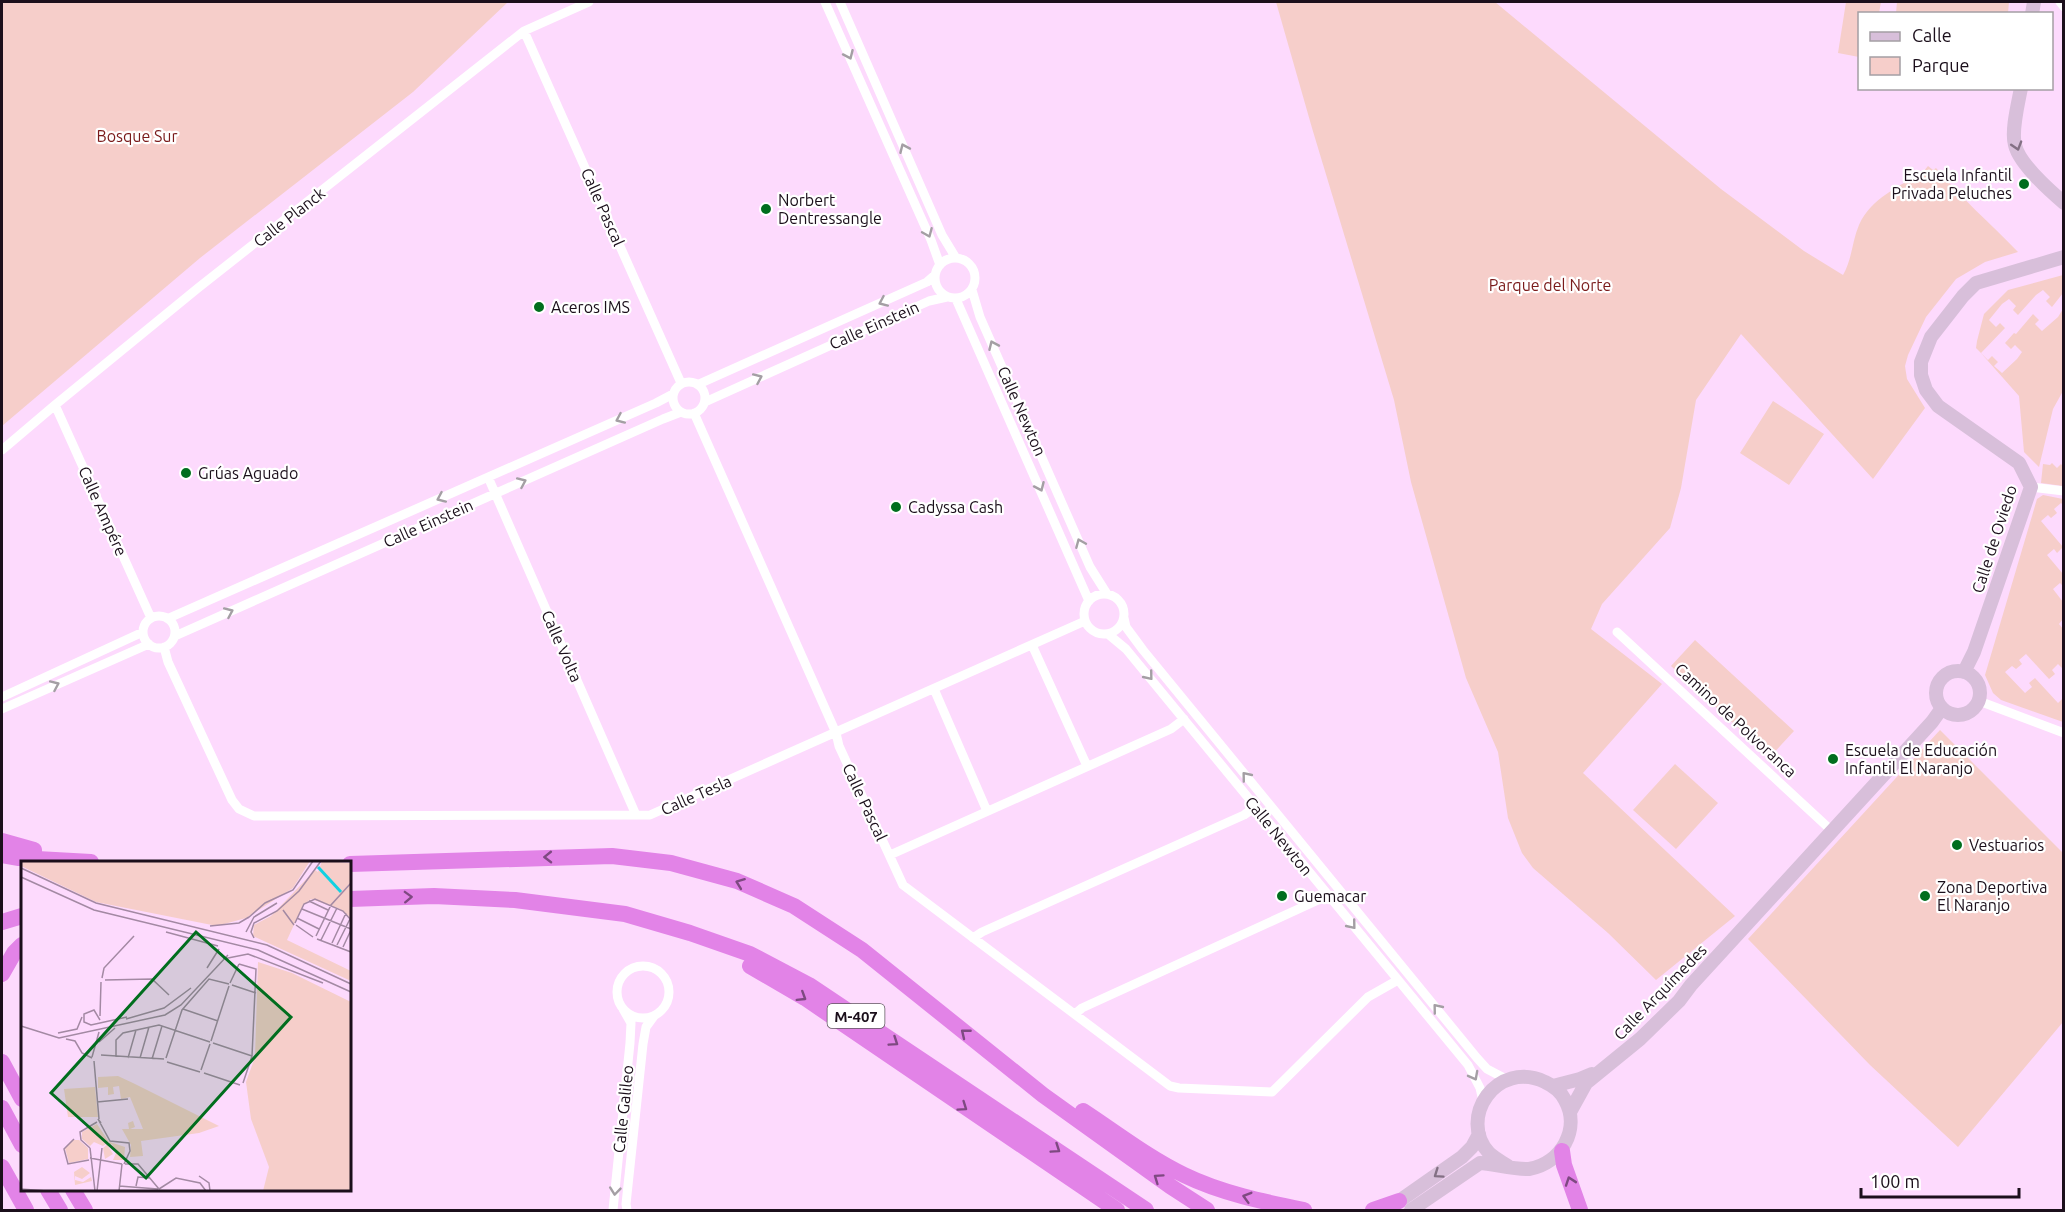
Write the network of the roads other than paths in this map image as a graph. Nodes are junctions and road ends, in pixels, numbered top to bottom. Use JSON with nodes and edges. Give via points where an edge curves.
{"nodes":[{"id":1,"x":589,"y":2,"type":"edge"},
{"id":2,"x":825,"y":2,"type":"edge"},
{"id":3,"x":840,"y":2,"type":"edge"},
{"id":4,"x":2060,"y":2,"type":"edge"},
{"id":5,"x":2064,"y":7,"type":"edge"},
{"id":6,"x":525,"y":30,"type":"junction"},
{"id":7,"x":2021,"y":90,"type":"edge"},
{"id":8,"x":2064,"y":203,"type":"edge"},
{"id":9,"x":2064,"y":257,"type":"edge"},
{"id":10,"x":956,"y":258,"type":"junction"},
{"id":11,"x":940,"y":265,"type":"junction"},
{"id":12,"x":935,"y":275,"type":"junction"},
{"id":13,"x":972,"y":290,"type":"junction"},
{"id":14,"x":951,"y":298,"type":"junction"},
{"id":15,"x":681,"y":383,"type":"junction"},
{"id":16,"x":699,"y":384,"type":"junction"},
{"id":17,"x":673,"y":394,"type":"junction"},
{"id":18,"x":705,"y":402,"type":"junction"},
{"id":19,"x":55,"y":405,"type":"junction"},
{"id":20,"x":681,"y":412,"type":"junction"},
{"id":21,"x":694,"y":413,"type":"junction"},
{"id":22,"x":2,"y":450,"type":"edge"},
{"id":23,"x":488,"y":477,"type":"junction"},
{"id":24,"x":2031,"y":487,"type":"junction"},
{"id":25,"x":2064,"y":491,"type":"edge"},
{"id":26,"x":495,"y":494,"type":"junction"},
{"id":27,"x":1107,"y":594,"type":"junction"},
{"id":28,"x":1089,"y":601,"type":"junction"},
{"id":29,"x":151,"y":618,"type":"junction"},
{"id":30,"x":169,"y":618,"type":"junction"},
{"id":31,"x":1124,"y":618,"type":"junction"},
{"id":32,"x":1085,"y":621,"type":"junction"},
{"id":33,"x":143,"y":632,"type":"junction"},
{"id":34,"x":1617,"y":632,"type":"dead end"},
{"id":35,"x":1108,"y":634,"type":"junction"},
{"id":36,"x":176,"y":636,"type":"junction"},
{"id":37,"x":149,"y":644,"type":"junction"},
{"id":38,"x":1032,"y":645,"type":"junction"},
{"id":39,"x":164,"y":647,"type":"junction"},
{"id":40,"x":1964,"y":672,"type":"junction"},
{"id":41,"x":934,"y":689,"type":"junction"},
{"id":42,"x":2,"y":697,"type":"edge"},
{"id":43,"x":1978,"y":701,"type":"junction"},
{"id":44,"x":1942,"y":708,"type":"junction"},
{"id":45,"x":2,"y":709,"type":"edge"},
{"id":46,"x":1184,"y":719,"type":"junction"},
{"id":47,"x":836,"y":733,"type":"junction"},
{"id":48,"x":2064,"y":733,"type":"edge"},
{"id":49,"x":1087,"y":766,"type":"junction"},
{"id":50,"x":1255,"y":807,"type":"junction"},
{"id":51,"x":987,"y":811,"type":"junction"},
{"id":52,"x":636,"y":815,"type":"junction"},
{"id":53,"x":1832,"y":831,"type":"junction"},
{"id":54,"x":2,"y":841,"type":"edge"},
{"id":55,"x":2,"y":855,"type":"edge"},
{"id":56,"x":890,"y":855,"type":"junction"},
{"id":57,"x":68,"y":861,"type":"edge"},
{"id":58,"x":81,"y":861,"type":"edge"},
{"id":59,"x":351,"y":864,"type":"edge"},
{"id":60,"x":1326,"y":893,"type":"junction"},
{"id":61,"x":351,"y":899,"type":"edge"},
{"id":62,"x":531,"y":902,"type":"junction"},
{"id":63,"x":21,"y":916,"type":"edge"},
{"id":64,"x":2,"y":922,"type":"edge"},
{"id":65,"x":974,"y":938,"type":"junction"},
{"id":66,"x":21,"y":946,"type":"edge"},
{"id":67,"x":2,"y":974,"type":"edge"},
{"id":68,"x":1398,"y":980,"type":"junction"},
{"id":69,"x":623,"y":1009,"type":"junction"},
{"id":70,"x":1075,"y":1014,"type":"junction"},
{"id":71,"x":654,"y":1016,"type":"junction"},
{"id":72,"x":2,"y":1062,"type":"edge"},
{"id":73,"x":1600,"y":1070,"type":"junction"},
{"id":74,"x":1506,"y":1079,"type":"junction"},
{"id":75,"x":1553,"y":1086,"type":"junction"},
{"id":76,"x":1043,"y":1095,"type":"junction"},
{"id":77,"x":21,"y":1097,"type":"edge"},
{"id":78,"x":1483,"y":1101,"type":"junction"},
{"id":79,"x":2,"y":1108,"type":"edge"},
{"id":80,"x":1570,"y":1112,"type":"junction"},
{"id":81,"x":1479,"y":1134,"type":"junction"},
{"id":82,"x":21,"y":1143,"type":"edge"},
{"id":83,"x":1562,"y":1151,"type":"junction"},
{"id":84,"x":1033,"y":1154,"type":"junction"},
{"id":85,"x":1508,"y":1166,"type":"junction"},
{"id":86,"x":2,"y":1167,"type":"edge"},
{"id":87,"x":49,"y":1191,"type":"edge"},
{"id":88,"x":74,"y":1191,"type":"edge"},
{"id":89,"x":1398,"y":1207,"type":"edge"},
{"id":90,"x":26,"y":1210,"type":"edge"},
{"id":91,"x":60,"y":1210,"type":"edge"},
{"id":92,"x":85,"y":1210,"type":"edge"},
{"id":93,"x":613,"y":1210,"type":"edge"},
{"id":94,"x":627,"y":1210,"type":"edge"},
{"id":95,"x":1095,"y":1210,"type":"edge"},
{"id":96,"x":1116,"y":1210,"type":"edge"},
{"id":97,"x":1146,"y":1210,"type":"edge"},
{"id":98,"x":1207,"y":1210,"type":"edge"},
{"id":99,"x":1304,"y":1210,"type":"edge"},
{"id":100,"x":1373,"y":1210,"type":"edge"},
{"id":101,"x":1580,"y":1210,"type":"edge"}],
"edges":[{"from":1,"to":6,"type":"street","name":"Calle Planck"},
{"from":2,"to":11,"type":"street","one_way":true},
{"from":10,"to":3,"type":"street","one_way":true,"via":[[942,235]]},
{"from":4,"to":5,"type":"street"},
{"from":6,"to":15,"type":"street","name":"Calle Pascal"},
{"from":6,"to":19,"type":"street","name":"Calle Planck"},
{"from":7,"to":8,"type":"street","one_way":true,"via":[[2015,146],[2029,167]]},
{"from":9,"to":24,"type":"street","name":"Calle de Oviedo","via":[[1976,283],[1931,337],[1921,362],[1926,390],[1938,406],[2019,463]]},
{"from":10,"to":11,"type":"street"},
{"from":10,"to":13,"type":"street","via":[[964,260],[974,271]]},
{"from":11,"to":12,"type":"street"},
{"from":12,"to":14,"type":"street","via":[[936,285]]},
{"from":12,"to":16,"type":"street","name":"Calle Einstein","one_way":true,"via":[[927,282]]},
{"from":13,"to":14,"type":"street","via":[[965,296]]},
{"from":27,"to":13,"type":"street","name":"Calle Newton","one_way":true,"via":[[1090,567],[980,318]]},
{"from":18,"to":14,"type":"street","name":"Calle Einstein","one_way":true,"via":[[929,301]]},
{"from":14,"to":28,"type":"street","name":"Calle Newton","one_way":true},
{"from":15,"to":16,"type":"street"},
{"from":15,"to":17,"type":"street"},
{"from":16,"to":18,"type":"street"},
{"from":17,"to":20,"type":"street","via":[[674,405]]},
{"from":17,"to":23,"type":"street","name":"Calle Einstein","one_way":true},
{"from":18,"to":21,"type":"street"},
{"from":19,"to":22,"type":"street","name":"Calle Planck"},
{"from":19,"to":29,"type":"street","name":"Calle Ampére"},
{"from":20,"to":21,"type":"street"},
{"from":26,"to":20,"type":"street","name":"Calle Einstein","one_way":true},
{"from":21,"to":47,"type":"street","name":"Calle Pascal"},
{"from":23,"to":26,"type":"street","name":"Calle Volta"},
{"from":23,"to":30,"type":"street","name":"Calle Einstein","one_way":true},
{"from":24,"to":25,"type":"street"},
{"from":24,"to":40,"type":"street","name":"Calle de Oviedo"},
{"from":36,"to":26,"type":"street","name":"Calle Einstein","one_way":true},
{"from":26,"to":52,"type":"street","name":"Calle Volta"},
{"from":27,"to":28,"type":"street"},
{"from":27,"to":31,"type":"street","via":[[1121,603]]},
{"from":28,"to":32,"type":"street"},
{"from":29,"to":30,"type":"street"},
{"from":29,"to":33,"type":"street"},
{"from":30,"to":36,"type":"street"},
{"from":31,"to":35,"type":"street","via":[[1119,629]]},
{"from":74,"to":31,"type":"street","name":"Calle Newton","one_way":true,"via":[[1487,1069],[1462,1040],[1143,650]]},
{"from":32,"to":35,"type":"street","via":[[1098,634]]},
{"from":32,"to":38,"type":"street","name":"Calle Tesla"},
{"from":33,"to":37,"type":"street"},
{"from":33,"to":42,"type":"street"},
{"from":34,"to":53,"type":"street","name":"Camino de Polvoranca"},
{"from":35,"to":46,"type":"street","name":"Calle Newton","one_way":true,"via":[[1126,649]]},
{"from":36,"to":39,"type":"street"},
{"from":37,"to":39,"type":"street"},
{"from":45,"to":37,"type":"street","one_way":true},
{"from":38,"to":41,"type":"street","name":"Calle Tesla"},
{"from":38,"to":49,"type":"street"},
{"from":39,"to":52,"type":"street","name":"Calle Tesla","via":[[232,800],[239,809],[254,816]]},
{"from":40,"to":43,"type":"street","via":[[1979,686]]},
{"from":40,"to":44,"type":"street","via":[[1948,674],[1938,684],[1936,694]]},
{"from":41,"to":47,"type":"street","name":"Calle Tesla"},
{"from":41,"to":51,"type":"street"},
{"from":43,"to":44,"type":"street","via":[[1973,710],[1961,715]]},
{"from":43,"to":48,"type":"street"},
{"from":44,"to":53,"type":"street"},
{"from":46,"to":49,"type":"street","via":[[1171,729]]},
{"from":46,"to":50,"type":"street","name":"Calle Newton"},
{"from":47,"to":52,"type":"street","name":"Calle Tesla","via":[[664,810]]},
{"from":47,"to":56,"type":"street","name":"Calle Pascal"},
{"from":49,"to":51,"type":"street"},
{"from":50,"to":60,"type":"street","name":"Calle Newton"},
{"from":50,"to":65,"type":"street"},
{"from":51,"to":56,"type":"street"},
{"from":53,"to":73,"type":"street","name":"Calle Arquímedes","via":[[1679,1000],[1640,1039]]},
{"from":54,"to":58,"type":"highway"},
{"from":55,"to":57,"type":"highway"},
{"from":56,"to":65,"type":"street","name":"Calle Pascal","via":[[903,885]]},
{"from":76,"to":59,"type":"highway","one_way":true,"via":[[862,950],[794,906],[737,881],[671,863],[612,856]]},
{"from":60,"to":68,"type":"street","name":"Calle Newton","one_way":true},
{"from":60,"to":70,"type":"street"},
{"from":61,"to":62,"type":"highway","number":"M-407","one_way":true,"via":[[434,896]]},
{"from":62,"to":84,"type":"highway","number":"M-407","one_way":true,"via":[[632,928],[750,966],[805,998]]},
{"from":62,"to":97,"type":"highway","number":"M-407","one_way":true,"via":[[625,914],[750,954],[809,985]]},
{"from":63,"to":64,"type":"highway"},
{"from":65,"to":70,"type":"street","name":"Calle Pascal"},
{"from":66,"to":67,"type":"highway"},
{"from":68,"to":70,"type":"street","name":"Calle Pascal","via":[[1368,997],[1272,1092],[1170,1086]]},
{"from":68,"to":78,"type":"street","name":"Calle Newton","one_way":true,"via":[[1468,1065]]},
{"from":69,"to":71,"type":"street","via":[[639,1018]]},
{"from":69,"to":71,"type":"street","via":[[617,993],[619,983],[627,972],[646,966],[661,974],[669,988],[667,1003]]},
{"from":69,"to":93,"type":"street","name":"Calle Galileo","one_way":true,"via":[[631,1023]]},
{"from":71,"to":94,"type":"street","name":"Calle Galileo","via":[[646,1027],[643,1044]]},
{"from":72,"to":77,"type":"highway"},
{"from":73,"to":75,"type":"street","name":"Calle Arquímedes"},
{"from":73,"to":80,"type":"street","name":"Calle Arquímedes","via":[[1586,1083]]},
{"from":74,"to":75,"type":"street","via":[[1535,1077]]},
{"from":74,"to":78,"type":"street"},
{"from":75,"to":80,"type":"street"},
{"from":98,"to":76,"type":"highway","one_way":true},
{"from":99,"to":76,"type":"highway","one_way":true,"via":[[1225,1191],[1184,1175],[1076,1106]]},
{"from":78,"to":81,"type":"street"},
{"from":79,"to":82,"type":"highway"},
{"from":80,"to":83,"type":"street","via":[[1570,1134]]},
{"from":81,"to":85,"type":"street","via":[[1489,1152]]},
{"from":81,"to":89,"type":"street","one_way":true,"via":[[1462,1157]]},
{"from":83,"to":85,"type":"street","via":[[1543,1166]]},
{"from":101,"to":83,"type":"highway","one_way":true},
{"from":84,"to":95,"type":"highway","number":"M-407"},
{"from":84,"to":96,"type":"highway","number":"M-407"},
{"from":85,"to":89,"type":"street","via":[[1480,1163]]},
{"from":86,"to":90,"type":"highway"},
{"from":87,"to":91,"type":"highway"},
{"from":88,"to":92,"type":"highway"},
{"from":89,"to":100,"type":"highway"}]}
